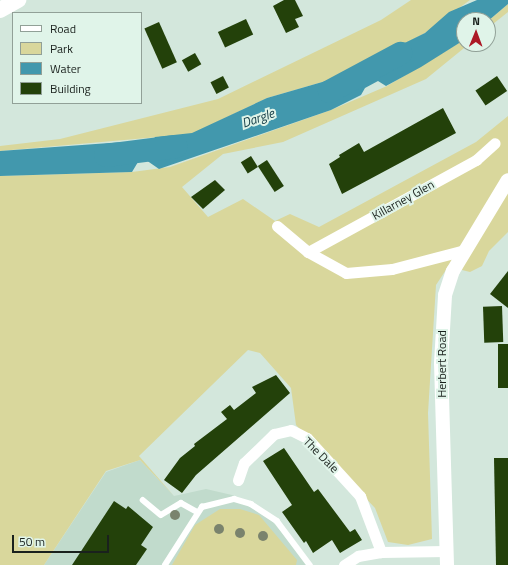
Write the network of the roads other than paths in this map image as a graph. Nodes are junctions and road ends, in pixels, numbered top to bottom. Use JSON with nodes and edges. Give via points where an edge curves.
{"nodes":[{"id":1,"x":18,"y":0,"type":"edge"},
{"id":2,"x":0,"y":10,"type":"edge"},
{"id":3,"x":495,"y":143,"type":"dead end"},
{"id":4,"x":508,"y":180,"type":"edge"},
{"id":5,"x":277,"y":226,"type":"dead end"},
{"id":6,"x":465,"y":250,"type":"junction"},
{"id":7,"x":308,"y":252,"type":"junction"},
{"id":8,"x":238,"y":480,"type":"dead end"},
{"id":9,"x":143,"y":500,"type":"dead end"},
{"id":10,"x":197,"y":512,"type":"junction"},
{"id":11,"x":446,"y":551,"type":"junction"},
{"id":12,"x":381,"y":552,"type":"junction"},
{"id":13,"x":165,"y":565,"type":"edge"},
{"id":14,"x":310,"y":565,"type":"edge"},
{"id":15,"x":344,"y":565,"type":"edge"},
{"id":16,"x":447,"y":565,"type":"edge"}],
"edges":[{"from":1,"to":2,"type":"main road"},
{"from":3,"to":7,"type":"street","name":"Killarney Glen","via":[[476,160]]},
{"from":4,"to":6,"type":"street","name":"Herbert Road"},
{"from":5,"to":7,"type":"street"},
{"from":6,"to":7,"type":"street","via":[[392,269],[346,273]]},
{"from":6,"to":11,"type":"street","name":"Herbert Road","via":[[445,295],[443,318]]},
{"from":8,"to":12,"type":"street","name":"The Dale","via":[[244,463],[274,434],[291,430],[307,438],[360,496]]},
{"from":9,"to":10,"type":"lane","via":[[161,515],[181,504]]},
{"from":10,"to":13,"type":"lane"},
{"from":10,"to":14,"type":"lane","via":[[213,501],[234,499],[251,504],[277,521]]},
{"from":11,"to":12,"type":"street"},
{"from":11,"to":16,"type":"street","name":"Herbert Road"},
{"from":12,"to":15,"type":"street","via":[[358,556]]}]}
